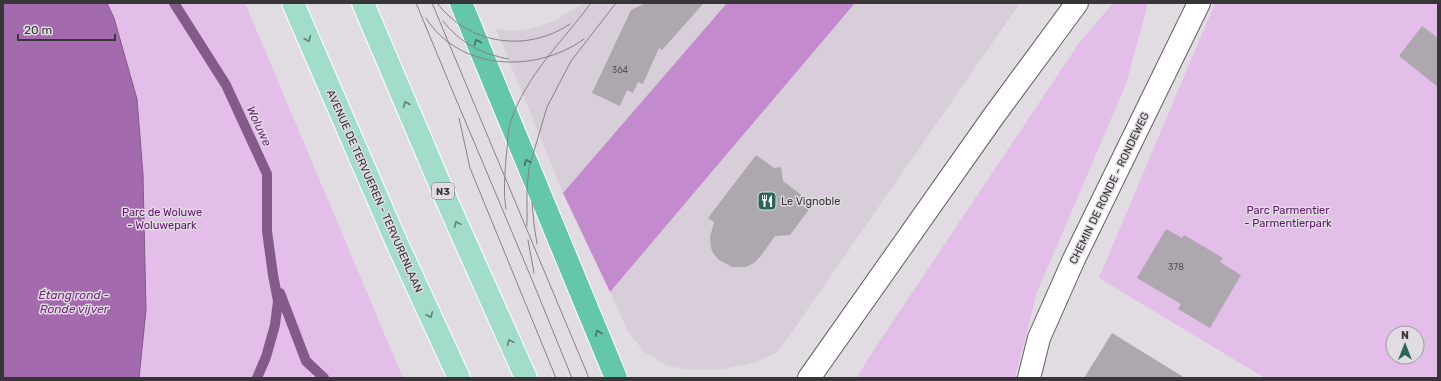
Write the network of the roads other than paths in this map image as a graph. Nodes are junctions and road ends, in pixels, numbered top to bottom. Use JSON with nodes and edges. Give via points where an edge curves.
{"nodes":[{"id":1,"x":293,"y":3,"type":"edge"},
{"id":2,"x":363,"y":3,"type":"edge"},
{"id":3,"x":461,"y":3,"type":"edge"},
{"id":4,"x":1077,"y":3,"type":"edge"},
{"id":5,"x":1199,"y":3,"type":"edge"},
{"id":6,"x":823,"y":357,"type":"junction"},
{"id":7,"x":456,"y":374,"type":"edge"},
{"id":8,"x":618,"y":375,"type":"edge"},
{"id":9,"x":526,"y":378,"type":"edge"},
{"id":10,"x":799,"y":378,"type":"edge"},
{"id":11,"x":809,"y":378,"type":"edge"},
{"id":12,"x":1029,"y":378,"type":"edge"}],
"edges":[{"from":1,"to":7,"type":"main road","name":"AVENUE DE TERVUEREN - TERVURENLAAN","one_way":true},
{"from":9,"to":2,"type":"main road","number":"N3","one_way":true},
{"from":8,"to":3,"type":"highway","one_way":true},
{"from":4,"to":6,"type":"street"},
{"from":5,"to":12,"type":"street","name":"CHEMIN DE RONDE - RONDEWEG","via":[[1074,259],[1039,338]]},
{"from":6,"to":10,"type":"street"},
{"from":6,"to":11,"type":"street"}]}
